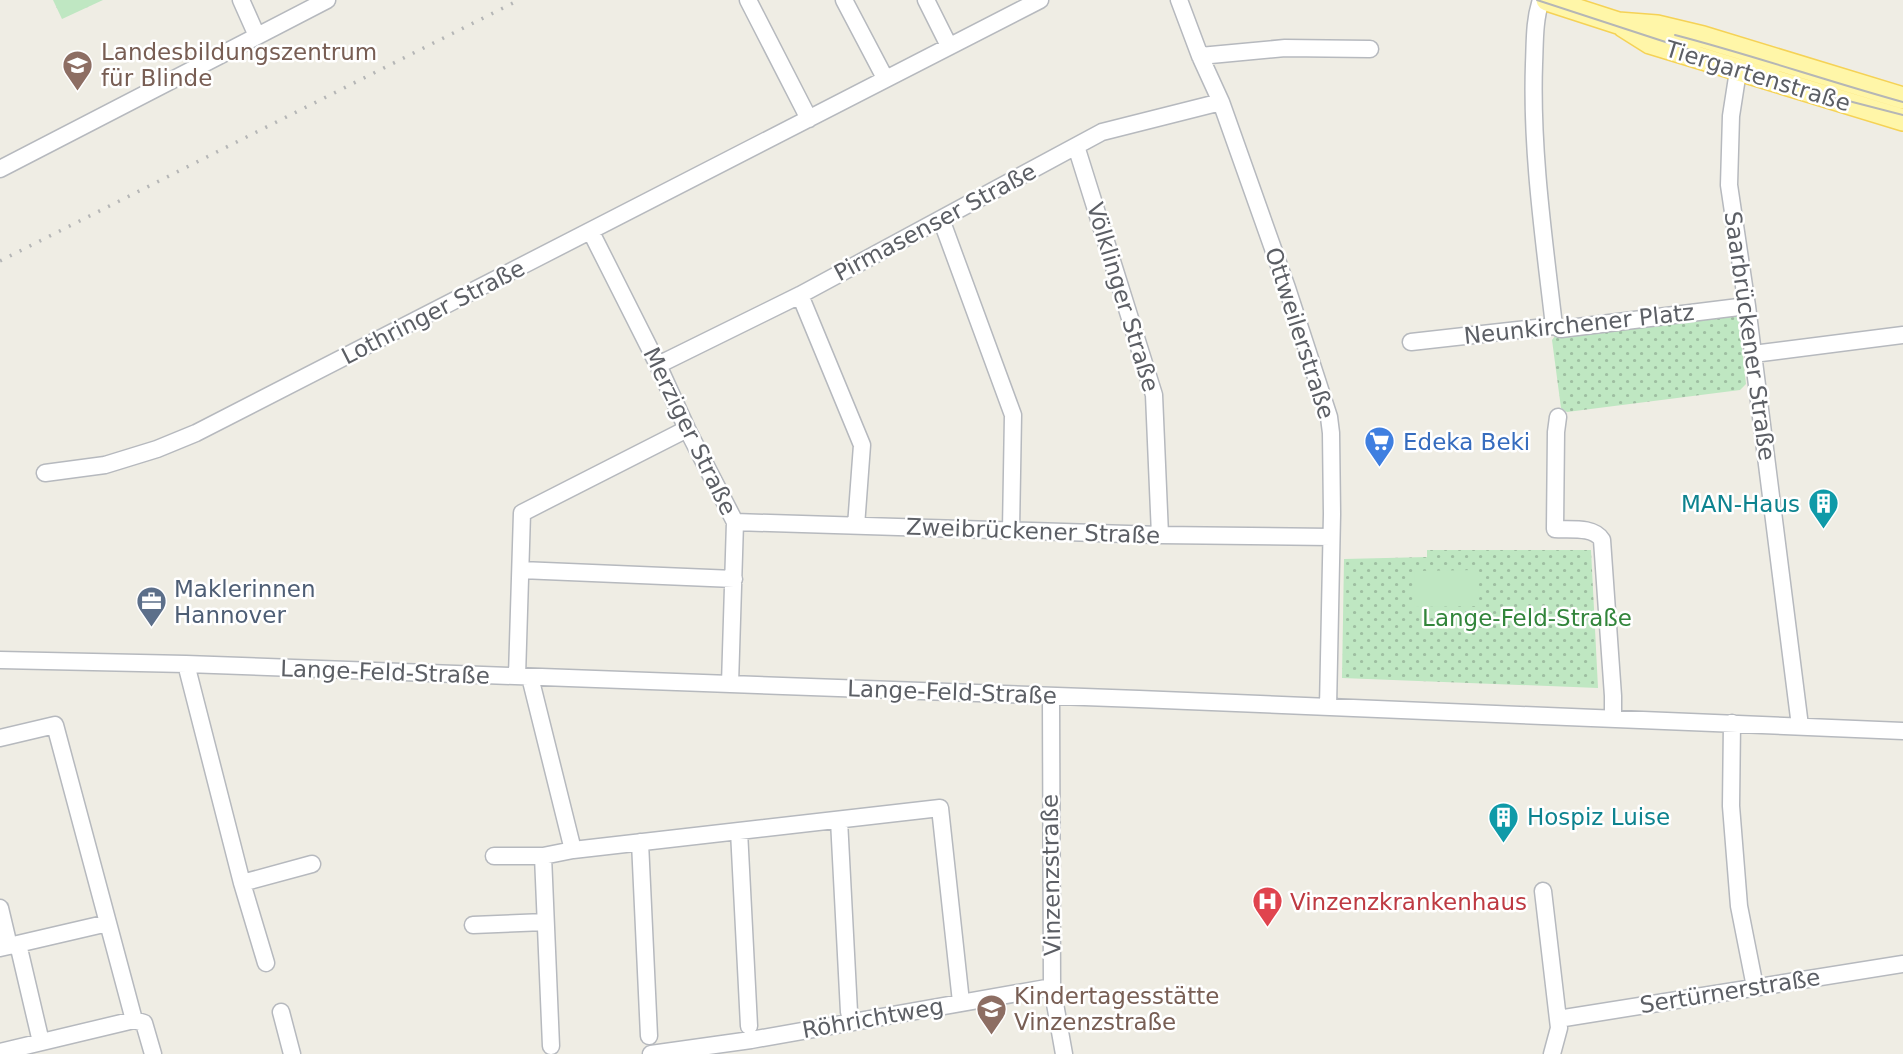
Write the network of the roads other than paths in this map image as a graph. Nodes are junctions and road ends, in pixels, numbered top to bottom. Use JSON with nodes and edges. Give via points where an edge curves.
{"nodes":[{"id":1,"x":241,"y":0,"type":"edge"},
{"id":2,"x":327,"y":0,"type":"edge"},
{"id":3,"x":748,"y":0,"type":"edge"},
{"id":4,"x":844,"y":0,"type":"edge"},
{"id":5,"x":926,"y":0,"type":"edge"},
{"id":6,"x":1040,"y":0,"type":"edge"},
{"id":7,"x":1179,"y":0,"type":"edge"},
{"id":8,"x":1541,"y":0,"type":"edge"},
{"id":9,"x":1547,"y":0,"type":"edge"},
{"id":10,"x":1618,"y":23,"type":"junction"},
{"id":11,"x":257,"y":36,"type":"junction"},
{"id":12,"x":949,"y":46,"type":"junction"},
{"id":13,"x":1370,"y":49,"type":"dead end"},
{"id":14,"x":1200,"y":55,"type":"junction"},
{"id":15,"x":1738,"y":71,"type":"junction"},
{"id":16,"x":885,"y":78,"type":"junction"},
{"id":17,"x":1903,"y":98,"type":"edge"},
{"id":18,"x":1221,"y":102,"type":"junction"},
{"id":19,"x":809,"y":119,"type":"junction"},
{"id":20,"x":1903,"y":120,"type":"edge"},
{"id":21,"x":1076,"y":146,"type":"junction"},
{"id":22,"x":0,"y":169,"type":"edge"},
{"id":23,"x":941,"y":219,"type":"junction"},
{"id":24,"x":591,"y":232,"type":"junction"},
{"id":25,"x":800,"y":295,"type":"junction"},
{"id":26,"x":1747,"y":306,"type":"junction"},
{"id":27,"x":1554,"y":326,"type":"junction"},
{"id":28,"x":1903,"y":335,"type":"edge"},
{"id":29,"x":1410,"y":342,"type":"dead end"},
{"id":30,"x":1753,"y":354,"type":"junction"},
{"id":31,"x":658,"y":365,"type":"junction"},
{"id":32,"x":1558,"y":417,"type":"dead end"},
{"id":33,"x":687,"y":429,"type":"junction"},
{"id":34,"x":45,"y":473,"type":"dead end"},
{"id":35,"x":735,"y":522,"type":"junction"},
{"id":36,"x":856,"y":526,"type":"junction"},
{"id":37,"x":1011,"y":530,"type":"junction"},
{"id":38,"x":1160,"y":535,"type":"junction"},
{"id":39,"x":1331,"y":537,"type":"junction"},
{"id":40,"x":521,"y":570,"type":"junction"},
{"id":41,"x":734,"y":579,"type":"junction"},
{"id":42,"x":0,"y":660,"type":"edge"},
{"id":43,"x":186,"y":664,"type":"junction"},
{"id":44,"x":524,"y":677,"type":"junction"},
{"id":45,"x":730,"y":684,"type":"junction"},
{"id":46,"x":1051,"y":696,"type":"junction"},
{"id":47,"x":1328,"y":707,"type":"junction"},
{"id":48,"x":1613,"y":718,"type":"junction"},
{"id":49,"x":1732,"y":723,"type":"junction"},
{"id":50,"x":1800,"y":726,"type":"junction"},
{"id":51,"x":1903,"y":731,"type":"edge"},
{"id":52,"x":0,"y":738,"type":"edge"},
{"id":53,"x":839,"y":820,"type":"junction"},
{"id":54,"x":739,"y":831,"type":"junction"},
{"id":55,"x":640,"y":842,"type":"junction"},
{"id":56,"x":573,"y":850,"type":"junction"},
{"id":57,"x":494,"y":856,"type":"dead end"},
{"id":58,"x":543,"y":856,"type":"junction"},
{"id":59,"x":312,"y":864,"type":"dead end"},
{"id":60,"x":242,"y":883,"type":"junction"},
{"id":61,"x":1543,"y":891,"type":"dead end"},
{"id":62,"x":0,"y":908,"type":"edge"},
{"id":63,"x":545,"y":922,"type":"junction"},
{"id":64,"x":108,"y":923,"type":"junction"},
{"id":65,"x":472,"y":925,"type":"dead end"},
{"id":66,"x":9,"y":946,"type":"edge"},
{"id":67,"x":266,"y":963,"type":"dead end"},
{"id":68,"x":1903,"y":964,"type":"edge"},
{"id":69,"x":1052,"y":987,"type":"junction"},
{"id":70,"x":1755,"y":988,"type":"junction"},
{"id":71,"x":961,"y":1002,"type":"junction"},
{"id":72,"x":281,"y":1012,"type":"dead end"},
{"id":73,"x":849,"y":1012,"type":"dead end"},
{"id":74,"x":1558,"y":1019,"type":"junction"},
{"id":75,"x":134,"y":1020,"type":"junction"},
{"id":76,"x":749,"y":1026,"type":"dead end"},
{"id":77,"x":649,"y":1036,"type":"dead end"},
{"id":78,"x":41,"y":1042,"type":"junction"},
{"id":79,"x":551,"y":1046,"type":"dead end"},
{"id":80,"x":0,"y":1052,"type":"edge"},
{"id":81,"x":153,"y":1054,"type":"edge"},
{"id":82,"x":292,"y":1054,"type":"edge"},
{"id":83,"x":651,"y":1054,"type":"edge"},
{"id":84,"x":1064,"y":1054,"type":"edge"},
{"id":85,"x":1552,"y":1054,"type":"edge"}],
"edges":[{"from":1,"to":11,"type":"street"},
{"from":2,"to":11,"type":"street"},
{"from":3,"to":19,"type":"street"},
{"from":4,"to":16,"type":"street"},
{"from":5,"to":12,"type":"street"},
{"from":6,"to":12,"type":"street","name":"Lothringer Straße"},
{"from":7,"to":14,"type":"street","name":"Ottweilerstraße"},
{"from":8,"to":27,"type":"street","via":[[1536,15],[1533,96]]},
{"from":9,"to":10,"type":"main road","name":"Tiergartenstraße"},
{"from":10,"to":15,"type":"main road","name":"Tiergartenstraße","via":[[1650,43]]},
{"from":10,"to":17,"type":"main road","name":"Tiergartenstraße","via":[[1703,37]]},
{"from":11,"to":22,"type":"street"},
{"from":12,"to":16,"type":"street","name":"Lothringer Straße"},
{"from":13,"to":14,"type":"street","via":[[1285,48]]},
{"from":14,"to":18,"type":"street","name":"Ottweilerstraße"},
{"from":15,"to":20,"type":"main road","name":"Tiergartenstraße"},
{"from":15,"to":26,"type":"street","name":"Saarbrückener Straße","via":[[1731,116],[1730,185]]},
{"from":16,"to":19,"type":"street","name":"Lothringer Straße"},
{"from":18,"to":21,"type":"street","name":"Pirmasenser Straße","via":[[1102,132]]},
{"from":18,"to":39,"type":"street","name":"Ottweilerstraße","via":[[1329,417]]},
{"from":19,"to":24,"type":"street","name":"Lothringer Straße"},
{"from":21,"to":23,"type":"street","name":"Pirmasenser Straße"},
{"from":21,"to":38,"type":"street","name":"Völklinger Straße","via":[[1154,395]]},
{"from":23,"to":25,"type":"street","name":"Pirmasenser Straße"},
{"from":23,"to":37,"type":"street","via":[[1013,415]]},
{"from":24,"to":31,"type":"street","name":"Merziger Straße"},
{"from":24,"to":34,"type":"street","name":"Lothringer Straße","via":[[196,433],[105,465]]},
{"from":25,"to":31,"type":"street","name":"Pirmasenser Straße"},
{"from":25,"to":36,"type":"street","via":[[862,445]]},
{"from":26,"to":27,"type":"street","name":"Neunkirchener Platz","via":[[1561,330]]},
{"from":26,"to":30,"type":"street","name":"Saarbrückener Straße"},
{"from":27,"to":29,"type":"street","name":"Neunkirchener Platz"},
{"from":28,"to":30,"type":"street"},
{"from":30,"to":50,"type":"street","name":"Saarbrückener Straße"},
{"from":31,"to":33,"type":"street","name":"Merziger Straße"},
{"from":32,"to":48,"type":"street","via":[[1555,529],[1592,532],[1602,540]]},
{"from":33,"to":35,"type":"street","name":"Merziger Straße"},
{"from":33,"to":40,"type":"street","via":[[522,513]]},
{"from":35,"to":36,"type":"street","name":"Zweibrückener Straße"},
{"from":35,"to":41,"type":"street","name":"Merziger Straße"},
{"from":36,"to":37,"type":"street","name":"Zweibrückener Straße"},
{"from":37,"to":38,"type":"street","name":"Zweibrückener Straße"},
{"from":38,"to":39,"type":"street","name":"Zweibrückener Straße"},
{"from":39,"to":47,"type":"street","name":"Ottweilerstraße"},
{"from":40,"to":41,"type":"street"},
{"from":40,"to":44,"type":"street"},
{"from":41,"to":45,"type":"street","name":"Merziger Straße"},
{"from":42,"to":43,"type":"street","name":"Lange-Feld-Straße"},
{"from":43,"to":44,"type":"street","name":"Lange-Feld-Straße"},
{"from":43,"to":60,"type":"street"},
{"from":44,"to":45,"type":"street","name":"Lange-Feld-Straße"},
{"from":44,"to":56,"type":"street"},
{"from":45,"to":46,"type":"street","name":"Lange-Feld-Straße"},
{"from":46,"to":47,"type":"street","name":"Lange-Feld-Straße"},
{"from":46,"to":69,"type":"street","name":"Vinzenzstraße"},
{"from":47,"to":48,"type":"street","name":"Lange-Feld-Straße"},
{"from":48,"to":49,"type":"street","name":"Lange-Feld-Straße"},
{"from":49,"to":50,"type":"street","name":"Lange-Feld-Straße"},
{"from":49,"to":70,"type":"street","via":[[1731,806],[1738,893]]},
{"from":50,"to":51,"type":"street","name":"Lange-Feld-Straße"},
{"from":52,"to":64,"type":"street","via":[[55,725]]},
{"from":53,"to":54,"type":"street"},
{"from":53,"to":71,"type":"street","via":[[940,808]]},
{"from":53,"to":73,"type":"street"},
{"from":54,"to":55,"type":"street"},
{"from":54,"to":76,"type":"street"},
{"from":55,"to":56,"type":"street"},
{"from":55,"to":77,"type":"street"},
{"from":56,"to":58,"type":"street"},
{"from":57,"to":58,"type":"street"},
{"from":58,"to":63,"type":"street"},
{"from":59,"to":60,"type":"street"},
{"from":60,"to":67,"type":"street"},
{"from":61,"to":74,"type":"street"},
{"from":62,"to":66,"type":"street"},
{"from":63,"to":65,"type":"street"},
{"from":63,"to":79,"type":"street"},
{"from":64,"to":66,"type":"street"},
{"from":64,"to":75,"type":"street"},
{"from":66,"to":78,"type":"street"},
{"from":68,"to":70,"type":"street","name":"Sertürnerstraße"},
{"from":69,"to":71,"type":"street","name":"Röhrichtweg"},
{"from":69,"to":84,"type":"street","name":"Vinzenzstraße"},
{"from":70,"to":74,"type":"street","name":"Sertürnerstraße"},
{"from":71,"to":83,"type":"street","name":"Röhrichtweg","via":[[751,1041]]},
{"from":72,"to":82,"type":"street"},
{"from":74,"to":85,"type":"street"},
{"from":75,"to":78,"type":"street"},
{"from":75,"to":81,"type":"street","via":[[144,1023]]},
{"from":78,"to":80,"type":"street"}]}
